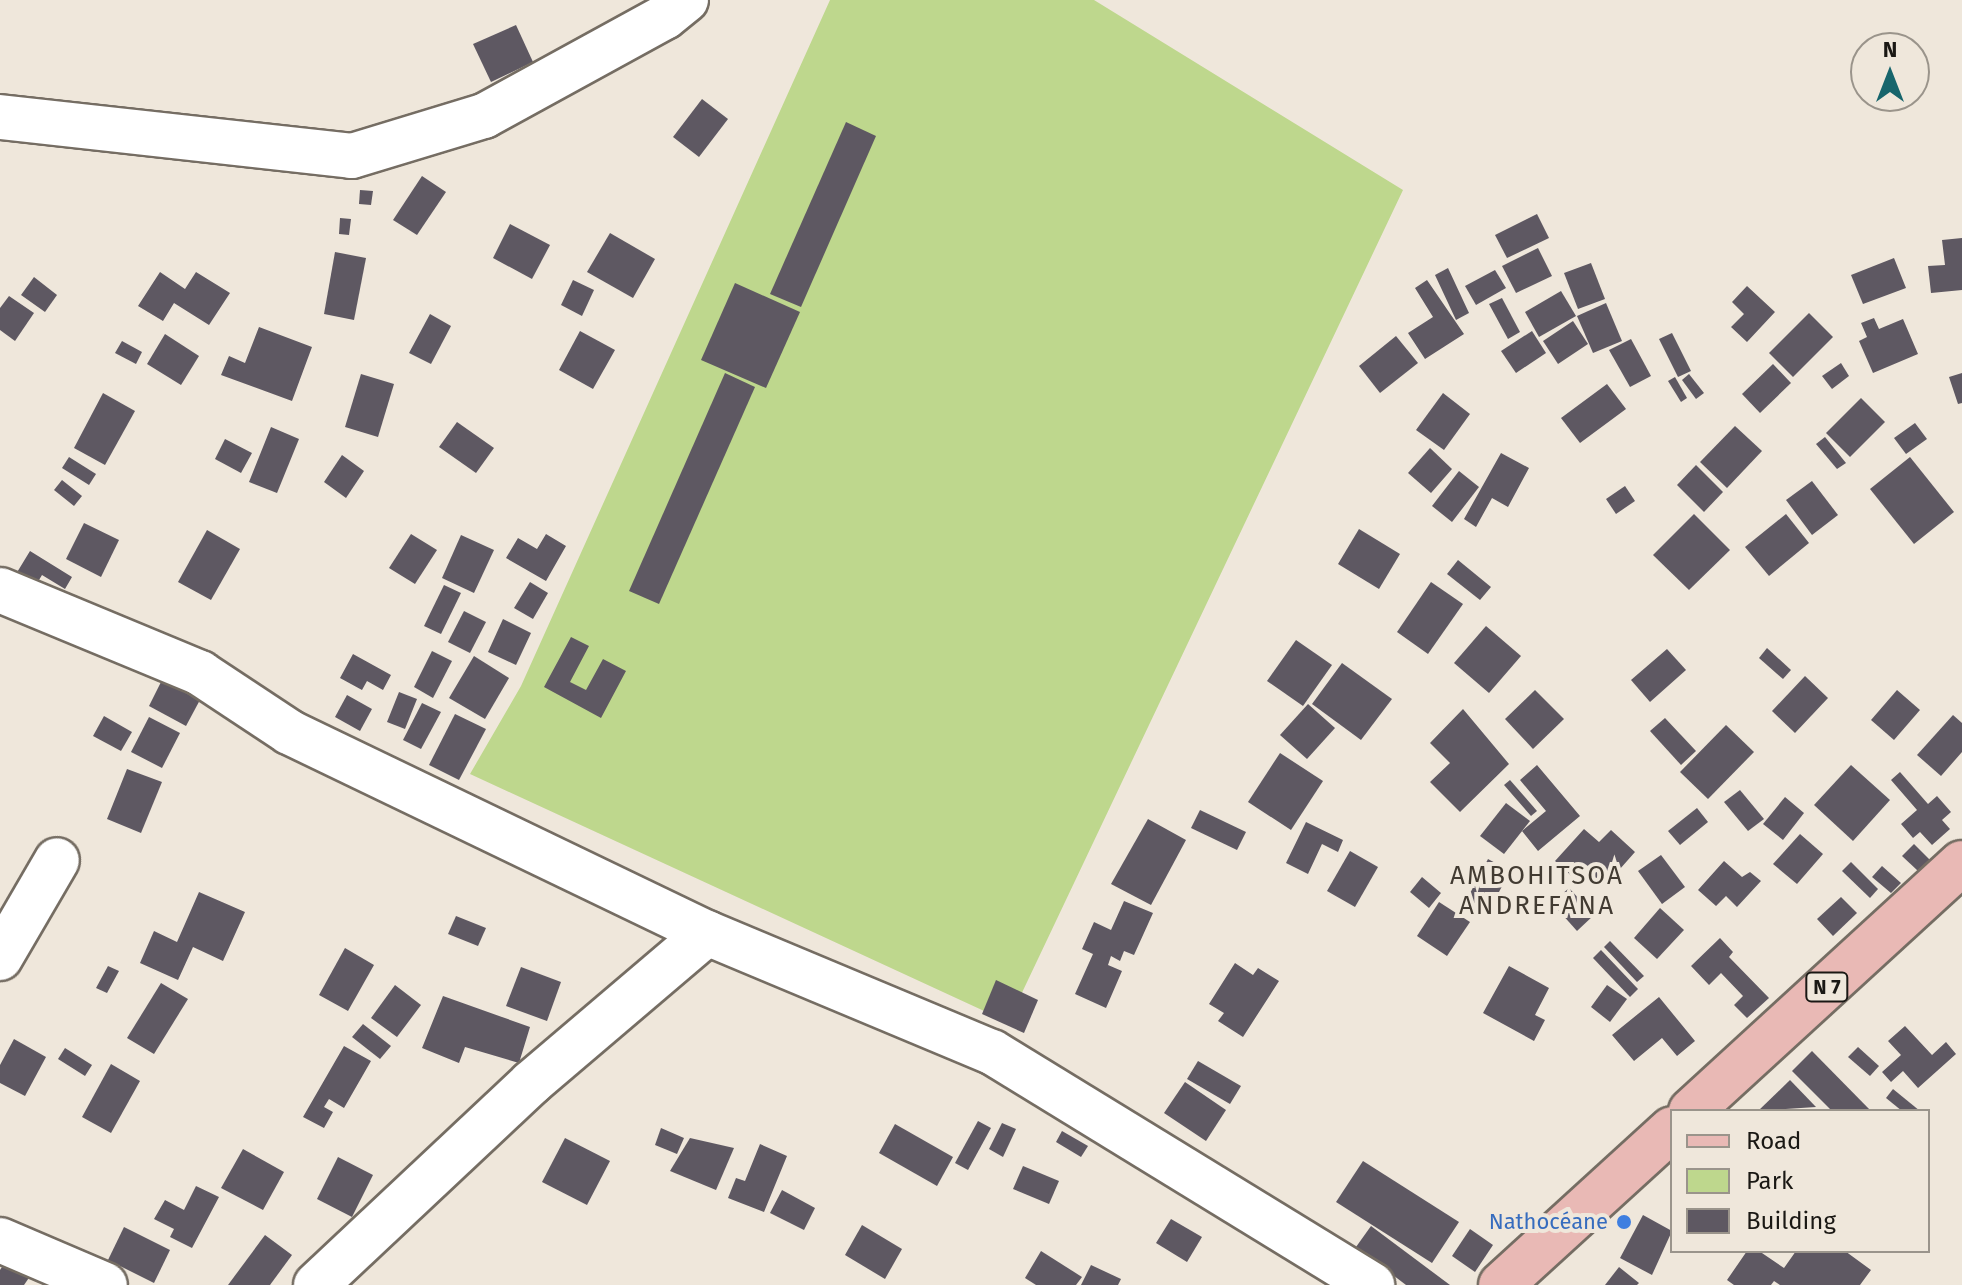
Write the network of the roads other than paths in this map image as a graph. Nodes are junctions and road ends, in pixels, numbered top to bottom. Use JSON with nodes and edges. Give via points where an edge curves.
{"nodes":[{"id":1,"x":686,"y":0,"type":"edge"},
{"id":2,"x":6,"y":127,"type":"edge"},
{"id":3,"x":0,"y":590,"type":"edge"},
{"id":4,"x":57,"y":860,"type":"dead end"},
{"id":5,"x":1962,"y":863,"type":"edge"},
{"id":6,"x":707,"y":933,"type":"junction"},
{"id":7,"x":0,"y":958,"type":"edge"},
{"id":8,"x":1693,"y":1109,"type":"edge"},
{"id":9,"x":1670,"y":1131,"type":"edge"},
{"id":10,"x":0,"y":1240,"type":"edge"},
{"id":11,"x":105,"y":1285,"type":"edge"},
{"id":12,"x":316,"y":1285,"type":"edge"},
{"id":13,"x":1372,"y":1285,"type":"edge"},
{"id":14,"x":1501,"y":1285,"type":"edge"}],
"edges":[{"from":1,"to":2,"type":"street","via":[[665,17],[484,116],[352,156]]},
{"from":3,"to":6,"type":"street","via":[[200,673],[289,732]]},
{"from":4,"to":7,"type":"street"},
{"from":5,"to":8,"type":"main road","number":"N 7"},
{"from":6,"to":12,"type":"street","via":[[519,1094]]},
{"from":6,"to":13,"type":"street","via":[[992,1052]]},
{"from":9,"to":14,"type":"main road"},
{"from":10,"to":11,"type":"street"}]}
